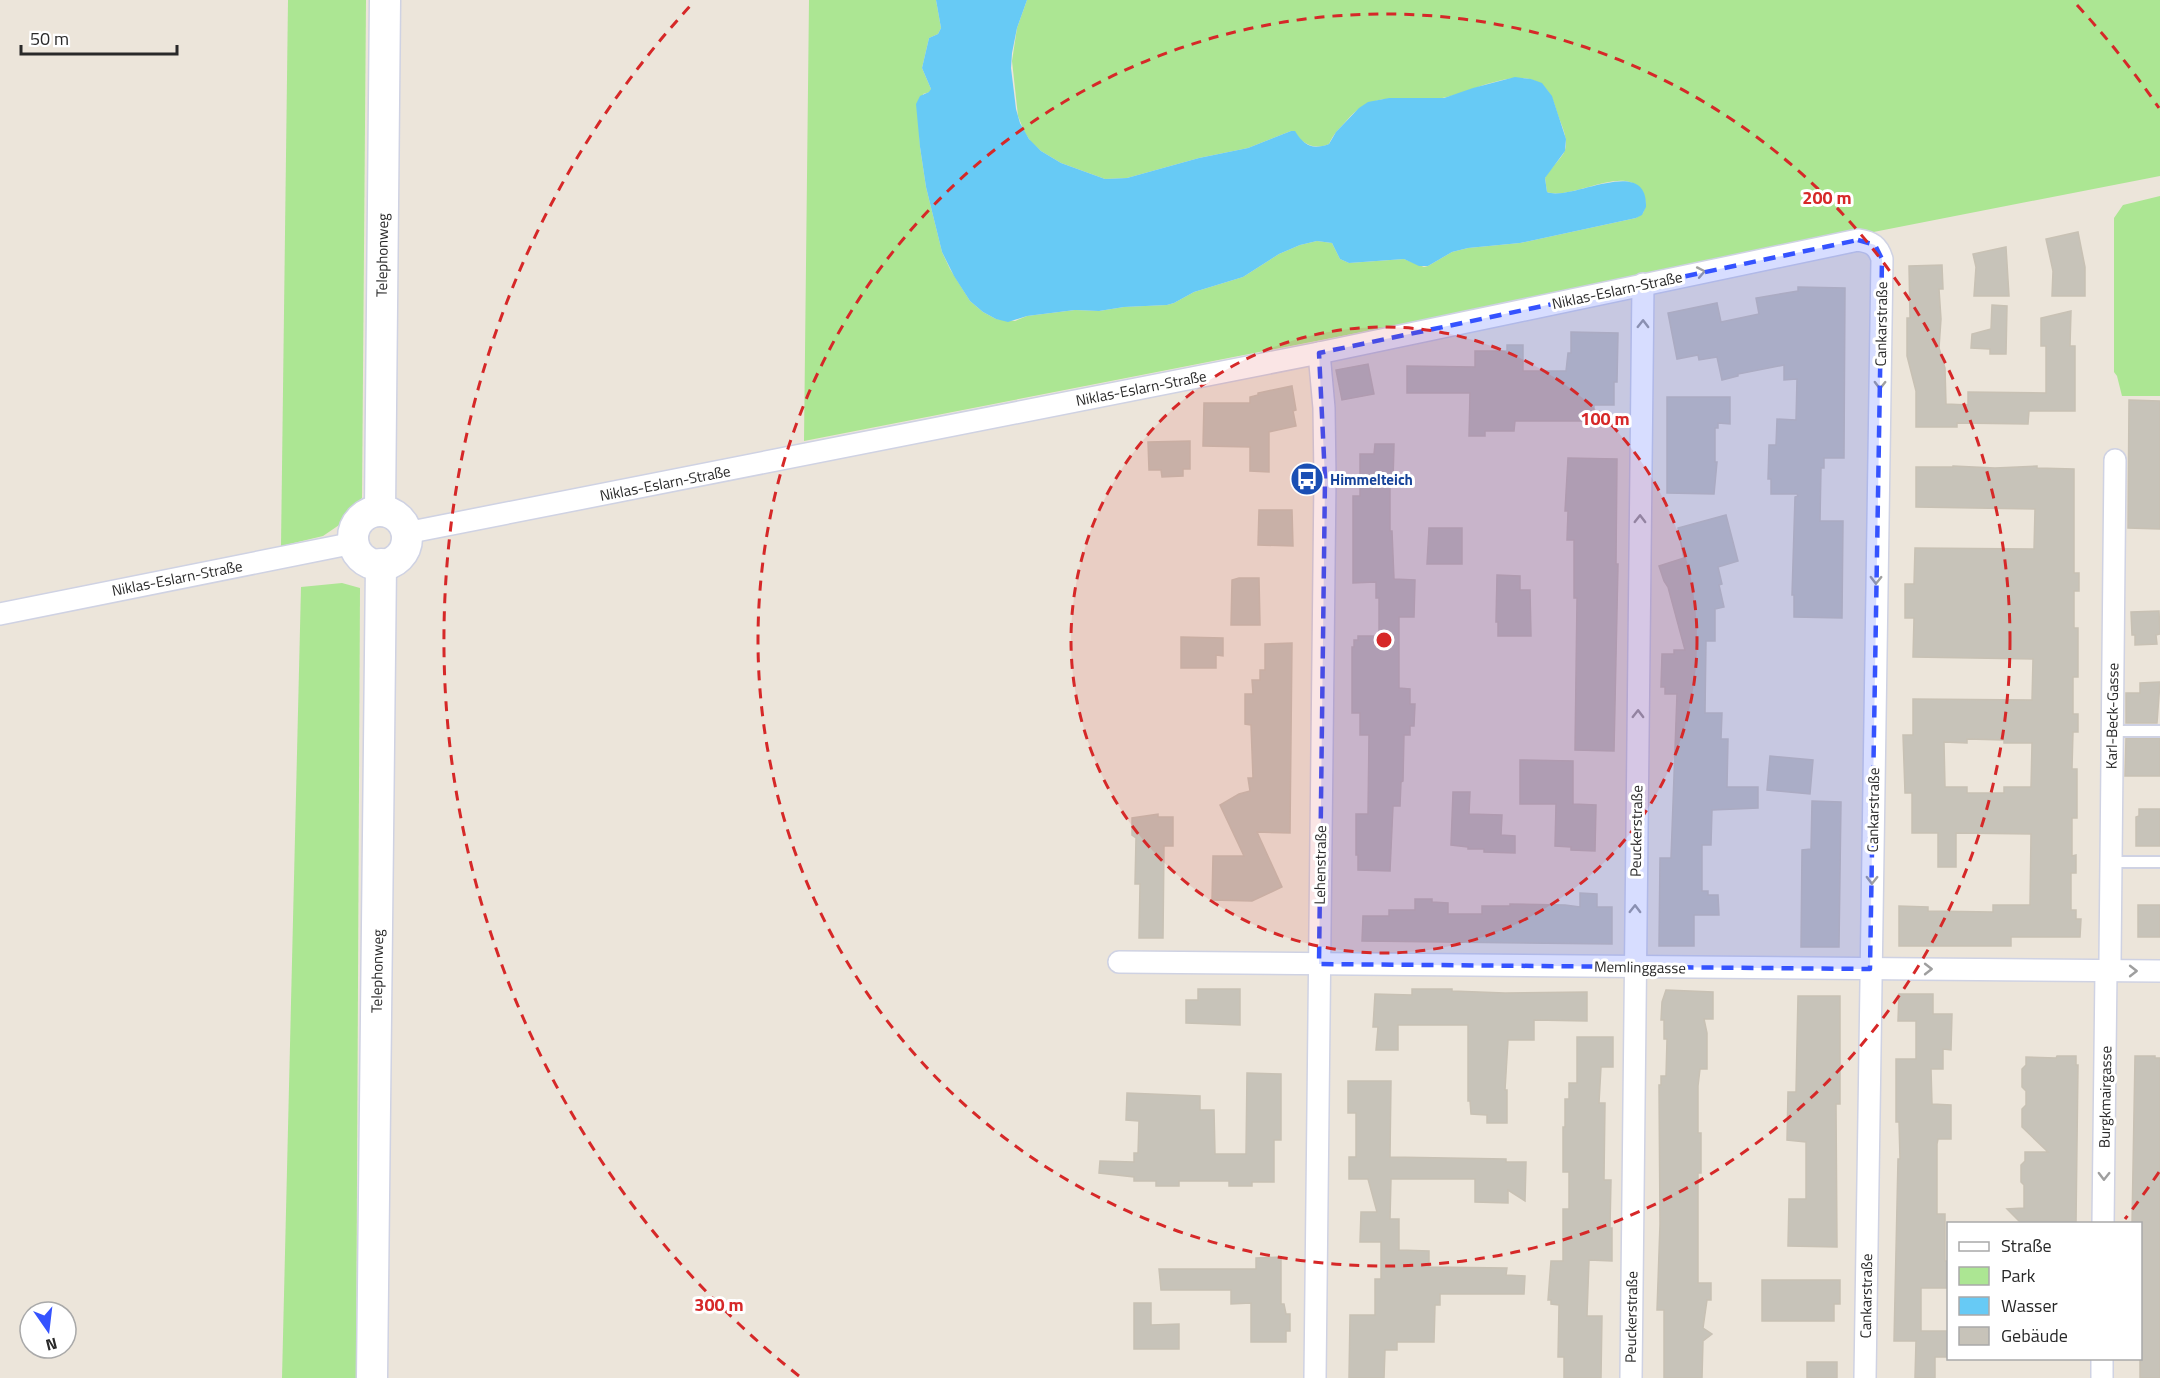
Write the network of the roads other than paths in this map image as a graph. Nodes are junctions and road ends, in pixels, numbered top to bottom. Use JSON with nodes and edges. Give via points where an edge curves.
{"nodes":[{"id":1,"x":385,"y":0,"type":"edge"},
{"id":2,"x":1875,"y":245,"type":"joint"},
{"id":3,"x":1643,"y":284,"type":"junction"},
{"id":4,"x":1319,"y":353,"type":"junction"},
{"id":5,"x":2115,"y":460,"type":"dead end"},
{"id":6,"x":380,"y":511,"type":"junction"},
{"id":7,"x":406,"y":533,"type":"junction"},
{"id":8,"x":354,"y":543,"type":"junction"},
{"id":9,"x":381,"y":564,"type":"junction"},
{"id":10,"x":0,"y":614,"type":"edge"},
{"id":11,"x":2112,"y":731,"type":"junction"},
{"id":12,"x":2160,"y":731,"type":"edge"},
{"id":13,"x":2111,"y":862,"type":"junction"},
{"id":14,"x":2160,"y":862,"type":"edge"},
{"id":15,"x":1119,"y":962,"type":"dead end"},
{"id":16,"x":1319,"y":964,"type":"junction"},
{"id":17,"x":1634,"y":967,"type":"junction"},
{"id":18,"x":1870,"y":969,"type":"junction"},
{"id":19,"x":2106,"y":971,"type":"junction"},
{"id":20,"x":2160,"y":971,"type":"edge"},
{"id":21,"x":2103,"y":1222,"type":"edge"},
{"id":22,"x":2102,"y":1360,"type":"edge"},
{"id":23,"x":372,"y":1378,"type":"edge"},
{"id":24,"x":1315,"y":1378,"type":"edge"},
{"id":25,"x":1631,"y":1378,"type":"edge"},
{"id":26,"x":1865,"y":1378,"type":"edge"},
{"id":27,"x":2102,"y":1378,"type":"edge"}],
"edges":[{"from":1,"to":6,"type":"street","name":"Telephonweg"},
{"from":3,"to":2,"type":"street","name":"Niklas-Eslarn-Straße","one_way":true,"via":[[1858,240]]},
{"from":2,"to":18,"type":"street","name":"Cankarstraße","one_way":true,"via":[[1882,259]]},
{"from":3,"to":4,"type":"street","name":"Niklas-Eslarn-Straße"},
{"from":17,"to":3,"type":"street","name":"Peuckerstraße","one_way":true},
{"from":4,"to":7,"type":"street","name":"Niklas-Eslarn-Straße"},
{"from":4,"to":16,"type":"street","name":"Lehenstraße","via":[[1325,478]]},
{"from":5,"to":11,"type":"street","name":"Karl-Beck-Gasse"},
{"from":6,"to":7,"type":"street","via":[[398,518]]},
{"from":6,"to":8,"type":"street","via":[[362,517],[356,525]]},
{"from":7,"to":9,"type":"street","via":[[398,558]]},
{"from":8,"to":9,"type":"street","via":[[363,559]]},
{"from":8,"to":10,"type":"street","name":"Niklas-Eslarn-Straße"},
{"from":9,"to":23,"type":"street","name":"Telephonweg"},
{"from":11,"to":12,"type":"lane"},
{"from":11,"to":13,"type":"street","name":"Karl-Beck-Gasse"},
{"from":13,"to":14,"type":"lane"},
{"from":13,"to":19,"type":"street","name":"Karl-Beck-Gasse","via":[[2110,962]]},
{"from":15,"to":16,"type":"street","name":"Memlinggasse"},
{"from":16,"to":17,"type":"street","name":"Memlinggasse"},
{"from":16,"to":24,"type":"street","name":"Lehenstraße"},
{"from":17,"to":18,"type":"street","name":"Memlinggasse"},
{"from":17,"to":25,"type":"street","name":"Peuckerstraße"},
{"from":18,"to":19,"type":"street","name":"Memlinggasse","one_way":true},
{"from":18,"to":26,"type":"street","name":"Cankarstraße"},
{"from":19,"to":20,"type":"street","name":"Memlinggasse","one_way":true},
{"from":19,"to":21,"type":"street","name":"Burgkmairgasse","one_way":true},
{"from":22,"to":27,"type":"street"}]}
